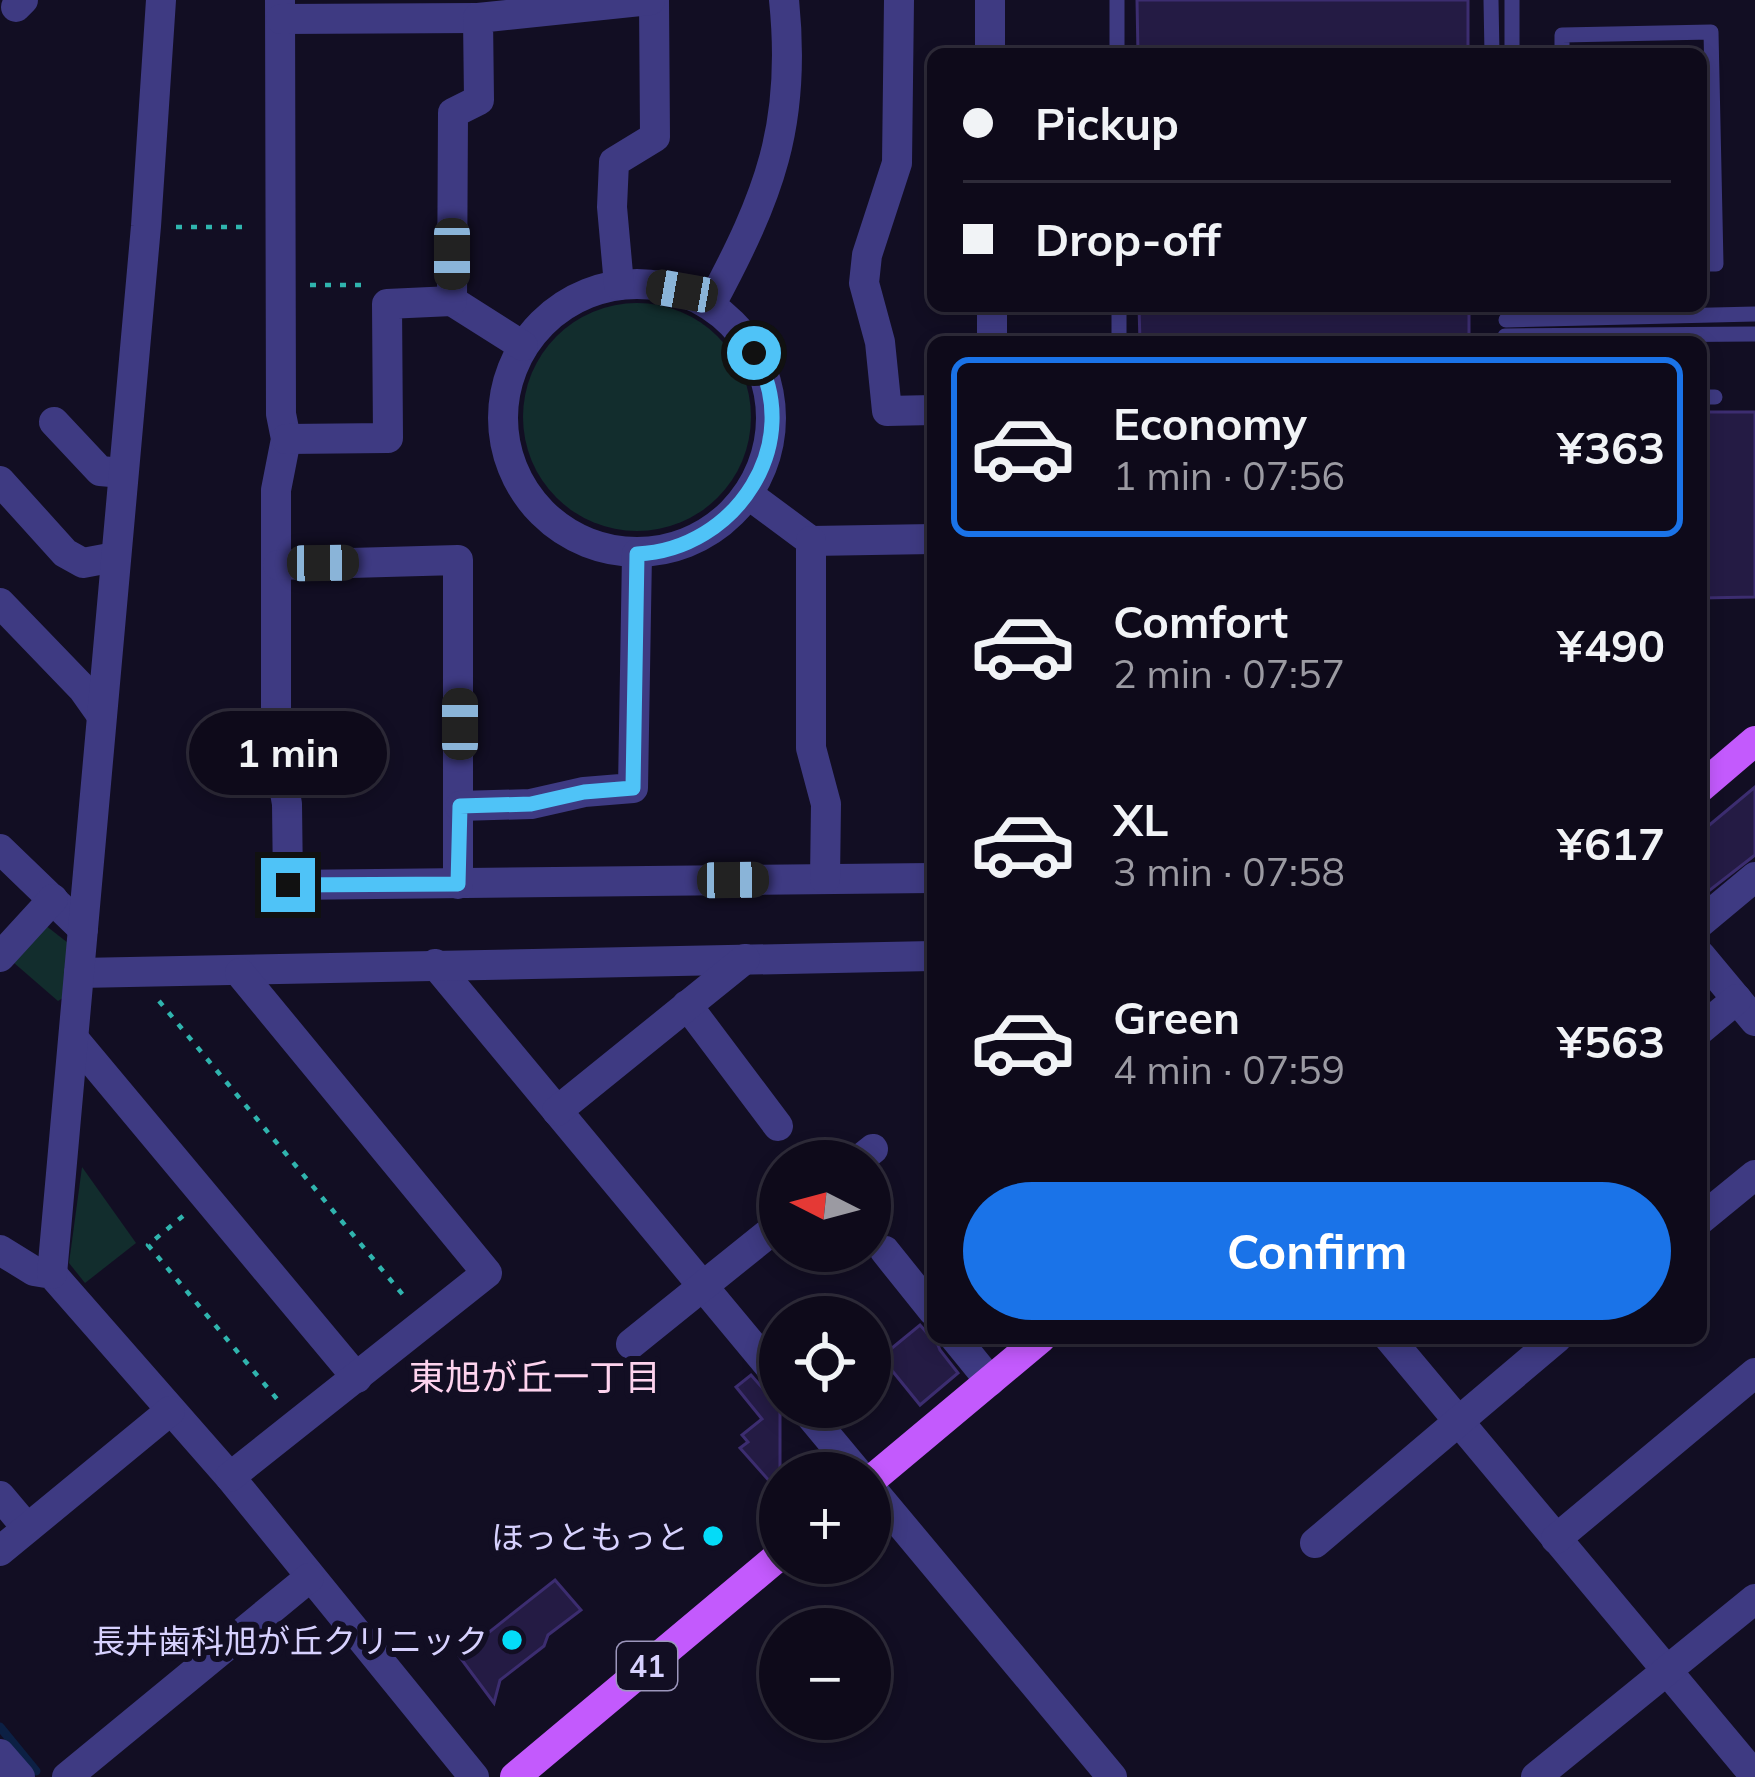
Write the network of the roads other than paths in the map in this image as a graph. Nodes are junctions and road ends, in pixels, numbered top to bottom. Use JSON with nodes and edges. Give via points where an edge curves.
{"nodes":[{"id":1,"x":161,"y":0,"type":"edge"},
{"id":2,"x":652,"y":0,"type":"edge"},
{"id":3,"x":784,"y":0,"type":"edge"},
{"id":4,"x":898,"y":0,"type":"edge"},
{"id":5,"x":990,"y":0,"type":"edge"},
{"id":6,"x":1117,"y":0,"type":"edge"},
{"id":7,"x":1491,"y":0,"type":"edge"},
{"id":8,"x":1512,"y":0,"type":"edge"},
{"id":9,"x":280,"y":10,"type":"edge"},
{"id":10,"x":478,"y":17,"type":"junction"},
{"id":11,"x":991,"y":48,"type":"edge"},
{"id":12,"x":1117,"y":48,"type":"edge"},
{"id":13,"x":1492,"y":48,"type":"edge"},
{"id":14,"x":1512,"y":48,"type":"edge"},
{"id":15,"x":1562,"y":48,"type":"edge"},
{"id":16,"x":1707,"y":108,"type":"edge"},
{"id":17,"x":1708,"y":188,"type":"edge"},
{"id":18,"x":1707,"y":264,"type":"edge"},
{"id":19,"x":619,"y":285,"type":"junction"},
{"id":20,"x":452,"y":302,"type":"junction"},
{"id":21,"x":711,"y":304,"type":"junction"},
{"id":22,"x":1755,"y":314,"type":"edge"},
{"id":23,"x":1505,"y":326,"type":"edge"},
{"id":24,"x":1572,"y":327,"type":"edge"},
{"id":25,"x":1755,"y":334,"type":"edge"},
{"id":26,"x":523,"y":346,"type":"junction"},
{"id":27,"x":927,"y":410,"type":"edge"},
{"id":28,"x":54,"y":422,"type":"dead end"},
{"id":29,"x":286,"y":439,"type":"junction"},
{"id":30,"x":123,"y":473,"type":"junction"},
{"id":31,"x":0,"y":482,"type":"edge"},
{"id":32,"x":749,"y":496,"type":"junction"},
{"id":33,"x":927,"y":539,"type":"edge"},
{"id":34,"x":811,"y":541,"type":"junction"},
{"id":35,"x":637,"y":554,"type":"junction"},
{"id":36,"x":115,"y":557,"type":"junction"},
{"id":37,"x":278,"y":565,"type":"junction"},
{"id":38,"x":0,"y":603,"type":"edge"},
{"id":39,"x":100,"y":713,"type":"junction"},
{"id":40,"x":1755,"y":741,"type":"edge"},
{"id":41,"x":1707,"y":782,"type":"edge"},
{"id":42,"x":460,"y":806,"type":"junction"},
{"id":43,"x":0,"y":849,"type":"edge"},
{"id":44,"x":1755,"y":877,"type":"edge"},
{"id":45,"x":927,"y":878,"type":"edge"},
{"id":46,"x":825,"y":879,"type":"junction"},
{"id":47,"x":458,"y":884,"type":"junction"},
{"id":48,"x":52,"y":899,"type":"junction"},
{"id":49,"x":1707,"y":917,"type":"edge"},
{"id":50,"x":82,"y":928,"type":"junction"},
{"id":51,"x":927,"y":956,"type":"edge"},
{"id":52,"x":0,"y":957,"type":"edge"},
{"id":53,"x":745,"y":959,"type":"junction"},
{"id":54,"x":1707,"y":963,"type":"edge"},
{"id":55,"x":435,"y":964,"type":"junction"},
{"id":56,"x":80,"y":973,"type":"junction"},
{"id":57,"x":240,"y":973,"type":"junction"},
{"id":58,"x":687,"y":1005,"type":"junction"},
{"id":59,"x":1746,"y":1010,"type":"edge"},
{"id":60,"x":1707,"y":1026,"type":"edge"},
{"id":61,"x":74,"y":1039,"type":"junction"},
{"id":62,"x":557,"y":1111,"type":"junction"},
{"id":63,"x":778,"y":1126,"type":"dead end"},
{"id":64,"x":1755,"y":1174,"type":"edge"},
{"id":65,"x":1707,"y":1214,"type":"edge"},
{"id":66,"x":759,"y":1242,"type":"edge"},
{"id":67,"x":0,"y":1250,"type":"edge"},
{"id":68,"x":891,"y":1259,"type":"edge"},
{"id":69,"x":52,"y":1274,"type":"junction"},
{"id":70,"x":704,"y":1287,"type":"junction"},
{"id":71,"x":927,"y":1304,"type":"edge"},
{"id":72,"x":631,"y":1344,"type":"dead end"},
{"id":73,"x":960,"y":1344,"type":"edge"},
{"id":74,"x":1034,"y":1344,"type":"edge"},
{"id":75,"x":1394,"y":1344,"type":"edge"},
{"id":76,"x":1550,"y":1344,"type":"edge"},
{"id":77,"x":759,"y":1354,"type":"edge"},
{"id":78,"x":1755,"y":1373,"type":"edge"},
{"id":79,"x":357,"y":1378,"type":"junction"},
{"id":80,"x":990,"y":1381,"type":"junction"},
{"id":81,"x":170,"y":1411,"type":"junction"},
{"id":82,"x":1458,"y":1420,"type":"junction"},
{"id":83,"x":820,"y":1428,"type":"edge"},
{"id":84,"x":840,"y":1452,"type":"edge"},
{"id":85,"x":891,"y":1466,"type":"edge"},
{"id":86,"x":230,"y":1478,"type":"junction"},
{"id":87,"x":0,"y":1496,"type":"edge"},
{"id":88,"x":891,"y":1509,"type":"edge"},
{"id":89,"x":27,"y":1528,"type":"junction"},
{"id":90,"x":1556,"y":1539,"type":"junction"},
{"id":91,"x":1315,"y":1543,"type":"dead end"},
{"id":92,"x":0,"y":1551,"type":"edge"},
{"id":93,"x":759,"y":1573,"type":"edge"},
{"id":94,"x":309,"y":1577,"type":"junction"},
{"id":95,"x":1755,"y":1599,"type":"edge"},
{"id":96,"x":1668,"y":1671,"type":"junction"},
{"id":97,"x":0,"y":1754,"type":"edge"},
{"id":98,"x":1755,"y":1776,"type":"edge"},
{"id":99,"x":20,"y":1777,"type":"edge"},
{"id":100,"x":67,"y":1777,"type":"edge"},
{"id":101,"x":474,"y":1777,"type":"edge"},
{"id":102,"x":515,"y":1777,"type":"edge"},
{"id":103,"x":1112,"y":1777,"type":"edge"},
{"id":104,"x":1536,"y":1777,"type":"edge"}],
"edges":[{"from":1,"to":30,"type":"street"},
{"from":2,"to":10,"type":"street"},
{"from":2,"to":19,"type":"street","via":[[655,137],[614,163]]},
{"from":3,"to":21,"type":"street","via":[[789,67],[778,152],[750,233]]},
{"from":4,"to":27,"type":"street","via":[[896,163],[864,283],[887,410]]},
{"from":5,"to":11,"type":"street"},
{"from":6,"to":12,"type":"lane"},
{"from":7,"to":13,"type":"lane"},
{"from":8,"to":14,"type":"lane"},
{"from":9,"to":10,"type":"street"},
{"from":9,"to":29,"type":"street"},
{"from":10,"to":20,"type":"street","via":[[479,100],[453,113]]},
{"from":15,"to":16,"type":"lane","via":[[1562,35],[1711,32]]},
{"from":16,"to":17,"type":"lane"},
{"from":17,"to":18,"type":"lane","via":[[1716,264]]},
{"from":19,"to":21,"type":"street","via":[[682,291]]},
{"from":19,"to":26,"type":"street","via":[[566,306]]},
{"from":20,"to":26,"type":"street"},
{"from":20,"to":29,"type":"street","via":[[387,304],[388,438]]},
{"from":21,"to":32,"type":"street","via":[[746,340],[770,392],[771,431]]},
{"from":22,"to":24,"type":"lane"},
{"from":23,"to":24,"type":"lane"},
{"from":24,"to":25,"type":"lane"},
{"from":26,"to":35,"type":"street","via":[[505,413],[507,458],[520,488],[570,534]]},
{"from":28,"to":30,"type":"street","via":[[100,471]]},
{"from":29,"to":37,"type":"street","via":[[276,490]]},
{"from":30,"to":36,"type":"street"},
{"from":31,"to":36,"type":"street","via":[[65,553],[82,562]]},
{"from":32,"to":34,"type":"street"},
{"from":32,"to":35,"type":"street","via":[[702,534]]},
{"from":33,"to":34,"type":"street"},
{"from":34,"to":46,"type":"street","via":[[811,748],[826,804]]},
{"from":35,"to":42,"type":"street","via":[[633,788]]},
{"from":36,"to":39,"type":"street"},
{"from":37,"to":42,"type":"street","via":[[458,560]]},
{"from":37,"to":47,"type":"street","via":[[276,741],[288,885]]},
{"from":38,"to":39,"type":"street"},
{"from":39,"to":50,"type":"street"},
{"from":40,"to":41,"type":"main road"},
{"from":42,"to":47,"type":"street"},
{"from":43,"to":48,"type":"street"},
{"from":44,"to":49,"type":"street"},
{"from":45,"to":46,"type":"street"},
{"from":46,"to":47,"type":"street"},
{"from":48,"to":50,"type":"street"},
{"from":48,"to":52,"type":"street"},
{"from":50,"to":56,"type":"street"},
{"from":51,"to":53,"type":"street"},
{"from":53,"to":55,"type":"street"},
{"from":53,"to":58,"type":"street"},
{"from":54,"to":59,"type":"street"},
{"from":55,"to":57,"type":"street"},
{"from":55,"to":62,"type":"street"},
{"from":56,"to":57,"type":"street"},
{"from":56,"to":61,"type":"street"},
{"from":57,"to":79,"type":"street","via":[[487,1273]]},
{"from":58,"to":62,"type":"street"},
{"from":58,"to":63,"type":"street"},
{"from":59,"to":60,"type":"street"},
{"from":61,"to":69,"type":"street"},
{"from":61,"to":79,"type":"street"},
{"from":62,"to":70,"type":"street"},
{"from":64,"to":65,"type":"street"},
{"from":66,"to":70,"type":"street"},
{"from":67,"to":69,"type":"street"},
{"from":68,"to":71,"type":"street"},
{"from":69,"to":81,"type":"street"},
{"from":70,"to":72,"type":"street"},
{"from":70,"to":77,"type":"street"},
{"from":73,"to":80,"type":"street"},
{"from":74,"to":80,"type":"main road"},
{"from":75,"to":82,"type":"street"},
{"from":76,"to":82,"type":"street"},
{"from":78,"to":90,"type":"street"},
{"from":79,"to":86,"type":"street"},
{"from":80,"to":85,"type":"main road"},
{"from":81,"to":86,"type":"street"},
{"from":81,"to":89,"type":"street"},
{"from":82,"to":90,"type":"street"},
{"from":82,"to":91,"type":"street"},
{"from":83,"to":84,"type":"street"},
{"from":86,"to":94,"type":"street"},
{"from":87,"to":89,"type":"street"},
{"from":88,"to":103,"type":"street"},
{"from":89,"to":92,"type":"street"},
{"from":90,"to":96,"type":"street"},
{"from":93,"to":102,"type":"main road","number":"41"},
{"from":94,"to":100,"type":"street"},
{"from":94,"to":101,"type":"street"},
{"from":95,"to":96,"type":"street"},
{"from":96,"to":98,"type":"street"},
{"from":96,"to":104,"type":"street"},
{"from":97,"to":99,"type":"street"}]}
